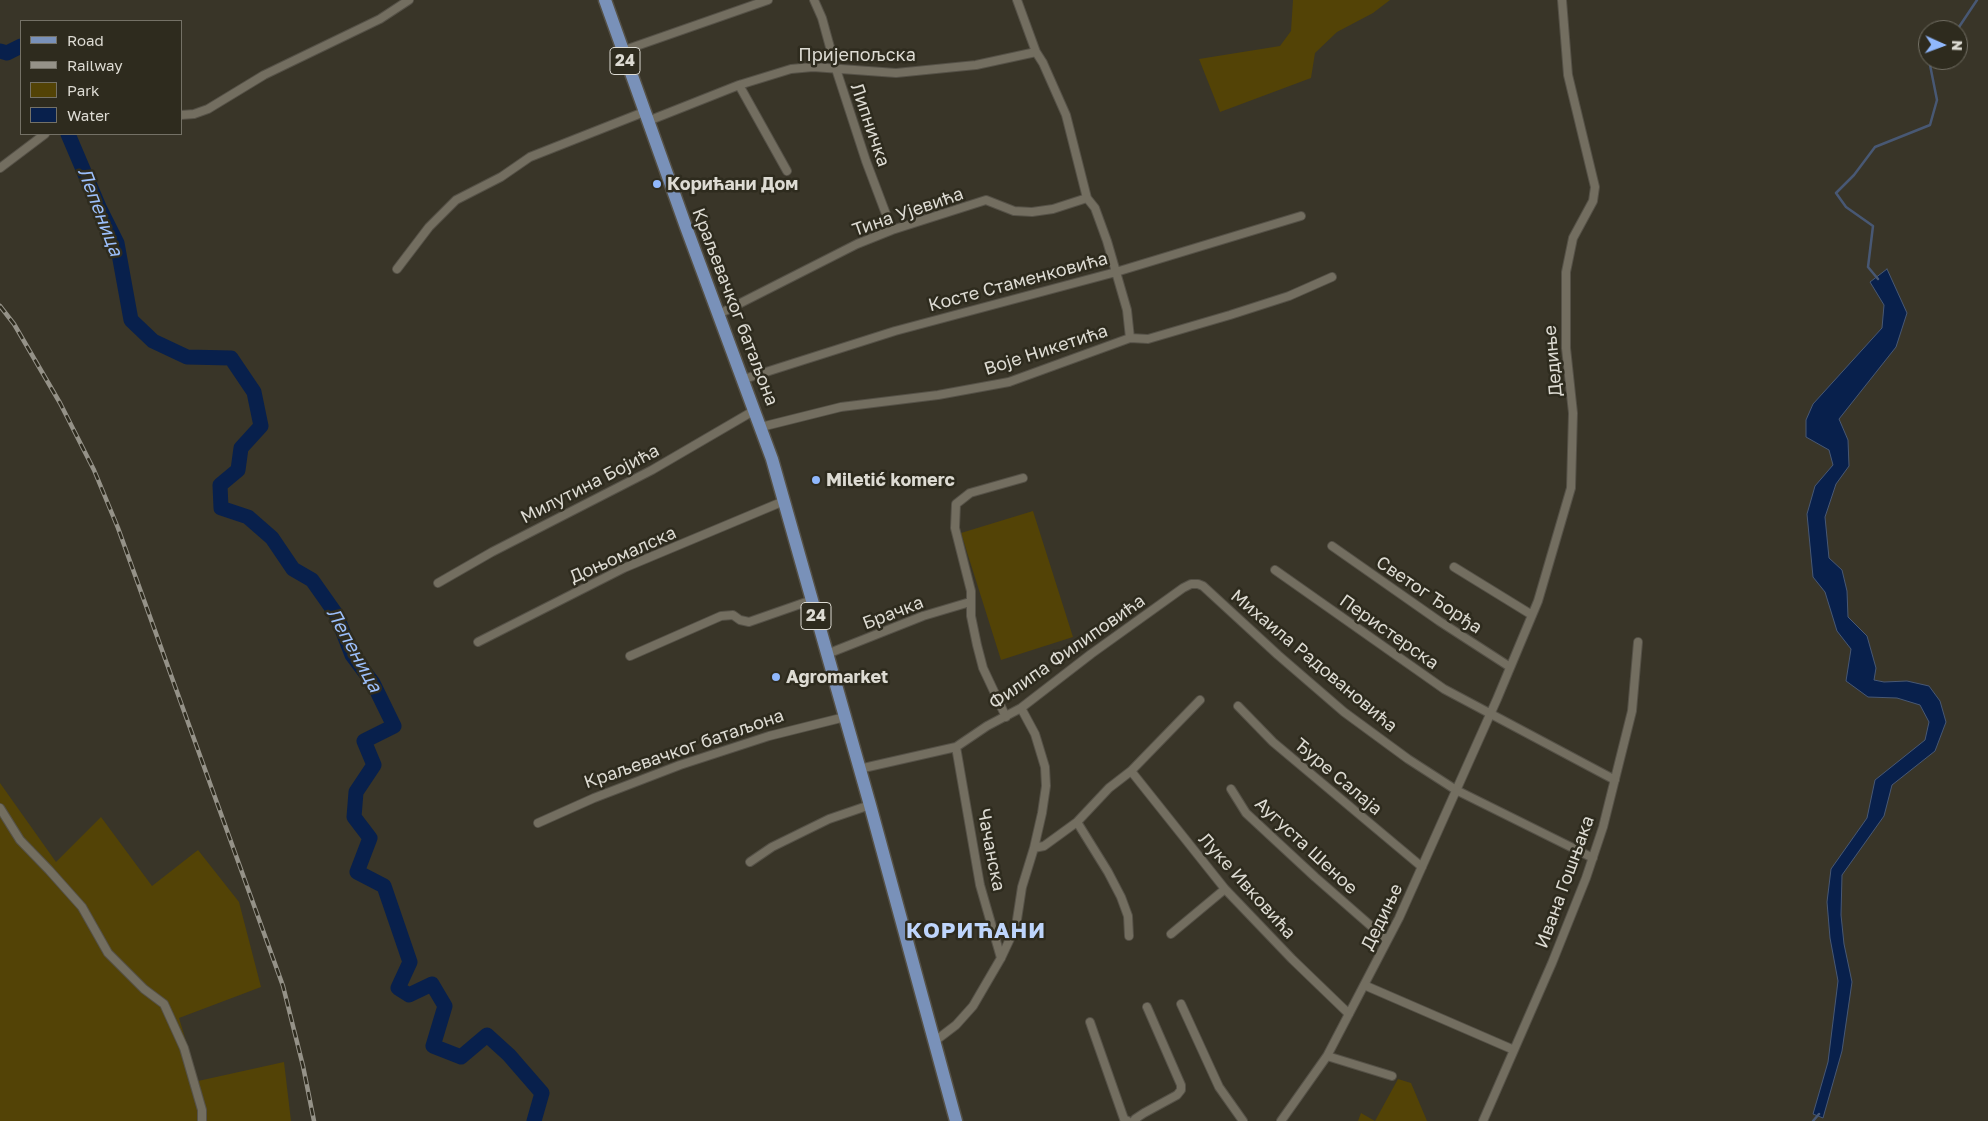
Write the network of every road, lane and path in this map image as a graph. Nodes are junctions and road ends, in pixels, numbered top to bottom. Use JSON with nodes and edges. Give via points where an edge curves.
{"nodes":[{"id":1,"x":410,"y":0,"type":"edge"},
{"id":2,"x":605,"y":0,"type":"edge"},
{"id":3,"x":768,"y":0,"type":"edge"},
{"id":4,"x":814,"y":0,"type":"edge"},
{"id":5,"x":1017,"y":0,"type":"edge"},
{"id":6,"x":1562,"y":0,"type":"edge"},
{"id":7,"x":622,"y":51,"type":"junction"},
{"id":8,"x":1036,"y":52,"type":"junction"},
{"id":9,"x":836,"y":69,"type":"junction"},
{"id":10,"x":739,"y":85,"type":"junction"},
{"id":11,"x":182,"y":115,"type":"edge"},
{"id":12,"x":646,"y":116,"type":"junction"},
{"id":13,"x":44,"y":135,"type":"edge"},
{"id":14,"x":0,"y":168,"type":"edge"},
{"id":15,"x":787,"y":171,"type":"dead end"},
{"id":16,"x":1087,"y":198,"type":"junction"},
{"id":17,"x":1301,"y":216,"type":"dead end"},
{"id":18,"x":892,"y":230,"type":"junction"},
{"id":19,"x":397,"y":270,"type":"dead end"},
{"id":20,"x":1116,"y":272,"type":"junction"},
{"id":21,"x":1332,"y":277,"type":"dead end"},
{"id":22,"x":719,"y":314,"type":"junction"},
{"id":23,"x":1130,"y":338,"type":"junction"},
{"id":24,"x":744,"y":380,"type":"junction"},
{"id":25,"x":755,"y":410,"type":"junction"},
{"id":26,"x":761,"y":427,"type":"junction"},
{"id":27,"x":1023,"y":478,"type":"dead end"},
{"id":28,"x":784,"y":501,"type":"junction"},
{"id":29,"x":1332,"y":546,"type":"dead end"},
{"id":30,"x":1454,"y":567,"type":"dead end"},
{"id":31,"x":1275,"y":570,"type":"dead end"},
{"id":32,"x":438,"y":583,"type":"dead end"},
{"id":33,"x":1203,"y":586,"type":"joint"},
{"id":34,"x":812,"y":600,"type":"junction"},
{"id":35,"x":970,"y":602,"type":"junction"},
{"id":36,"x":1532,"y":615,"type":"junction"},
{"id":37,"x":478,"y":642,"type":"dead end"},
{"id":38,"x":1638,"y":642,"type":"dead end"},
{"id":39,"x":827,"y":654,"type":"junction"},
{"id":40,"x":630,"y":656,"type":"dead end"},
{"id":41,"x":1510,"y":667,"type":"junction"},
{"id":42,"x":1200,"y":700,"type":"dead end"},
{"id":43,"x":1238,"y":706,"type":"dead end"},
{"id":44,"x":1021,"y":708,"type":"junction"},
{"id":45,"x":1490,"y":715,"type":"junction"},
{"id":46,"x":845,"y":717,"type":"junction"},
{"id":47,"x":1006,"y":717,"type":"junction"},
{"id":48,"x":956,"y":747,"type":"junction"},
{"id":49,"x":859,"y":769,"type":"junction"},
{"id":50,"x":1131,"y":771,"type":"junction"},
{"id":51,"x":1615,"y":780,"type":"junction"},
{"id":52,"x":1231,"y":789,"type":"dead end"},
{"id":53,"x":1456,"y":790,"type":"junction"},
{"id":54,"x":870,"y":805,"type":"junction"},
{"id":55,"x":0,"y":808,"type":"edge"},
{"id":56,"x":1078,"y":822,"type":"junction"},
{"id":57,"x":538,"y":823,"type":"dead end"},
{"id":58,"x":1034,"y":848,"type":"junction"},
{"id":59,"x":1593,"y":858,"type":"junction"},
{"id":60,"x":750,"y":862,"type":"dead end"},
{"id":61,"x":1422,"y":867,"type":"junction"},
{"id":62,"x":1225,"y":889,"type":"junction"},
{"id":63,"x":1171,"y":934,"type":"dead end"},
{"id":64,"x":1129,"y":936,"type":"dead end"},
{"id":65,"x":1387,"y":940,"type":"junction"},
{"id":66,"x":1001,"y":958,"type":"junction"},
{"id":67,"x":1364,"y":985,"type":"junction"},
{"id":68,"x":1181,"y":1004,"type":"dead end"},
{"id":69,"x":1147,"y":1007,"type":"dead end"},
{"id":70,"x":1349,"y":1014,"type":"junction"},
{"id":71,"x":1090,"y":1022,"type":"dead end"},
{"id":72,"x":935,"y":1042,"type":"junction"},
{"id":73,"x":1514,"y":1050,"type":"junction"},
{"id":74,"x":1327,"y":1056,"type":"junction"},
{"id":75,"x":1392,"y":1076,"type":"dead end"},
{"id":76,"x":202,"y":1121,"type":"edge"},
{"id":77,"x":956,"y":1121,"type":"edge"},
{"id":78,"x":1132,"y":1121,"type":"edge"},
{"id":79,"x":1243,"y":1121,"type":"edge"},
{"id":80,"x":1281,"y":1121,"type":"edge"},
{"id":81,"x":1484,"y":1121,"type":"edge"}],
"edges":[{"from":1,"to":11,"type":"street","via":[[380,19],[264,75],[208,109]]},
{"from":2,"to":7,"type":"main road","name":"Краљевачког батаљона","number":"24"},
{"from":3,"to":7,"type":"street"},
{"from":4,"to":9,"type":"street","name":"Липничка"},
{"from":5,"to":8,"type":"street"},
{"from":6,"to":36,"type":"street","name":"Дедиње","via":[[1568,75],[1594,193],[1573,238],[1566,272],[1566,348],[1573,413],[1571,488]]},
{"from":7,"to":12,"type":"main road","name":"Краљевачког батаљона","number":"24"},
{"from":8,"to":9,"type":"street","name":"Пријепољска","via":[[976,66],[896,74]]},
{"from":8,"to":16,"type":"street","via":[[1066,115]]},
{"from":9,"to":10,"type":"street","name":"Пријепољска","via":[[791,69]]},
{"from":9,"to":18,"type":"street","name":"Липничка"},
{"from":10,"to":12,"type":"street","name":"Пријепољска"},
{"from":10,"to":15,"type":"street"},
{"from":12,"to":19,"type":"street","name":"Пријепољска","via":[[530,157],[501,177],[456,200],[429,227]]},
{"from":12,"to":22,"type":"main road","name":"Краљевачког батаљона","number":"24"},
{"from":13,"to":14,"type":"street"},
{"from":16,"to":18,"type":"street","name":"Тина Ујевића","via":[[1032,212],[1014,211],[986,200]]},
{"from":16,"to":20,"type":"street","via":[[1095,208],[1108,241]]},
{"from":17,"to":20,"type":"street","name":"Косте Стаменковића"},
{"from":18,"to":22,"type":"street","name":"Тина Ујевића","via":[[857,244]]},
{"from":20,"to":23,"type":"street","via":[[1127,310]]},
{"from":20,"to":24,"type":"street","name":"Косте Стаменковића","via":[[895,331]]},
{"from":21,"to":23,"type":"street","name":"Воје Никетића","via":[[1289,296],[1174,332],[1148,339]]},
{"from":22,"to":24,"type":"main road","name":"Краљевачког батаљона","number":"24"},
{"from":23,"to":26,"type":"street","name":"Воје Никетића","via":[[1009,382],[841,407]]},
{"from":24,"to":25,"type":"main road","name":"Краљевачког батаљона","number":"24"},
{"from":25,"to":26,"type":"main road","name":"Краљевачког батаљона","number":"24"},
{"from":25,"to":32,"type":"street","name":"Милутина Бојића","via":[[652,470]]},
{"from":26,"to":28,"type":"main road","name":"Краљевачког батаљона","number":"24"},
{"from":27,"to":35,"type":"street","via":[[970,493],[956,504],[955,528],[971,591]]},
{"from":28,"to":34,"type":"main road","name":"Краљевачког батаљона","number":"24"},
{"from":28,"to":37,"type":"street","name":"Доњомалска","via":[[624,568]]},
{"from":29,"to":41,"type":"street","name":"Светог Ђорђа","via":[[1439,622]]},
{"from":30,"to":36,"type":"street"},
{"from":31,"to":45,"type":"street","name":"Перистерска","via":[[1444,689]]},
{"from":33,"to":44,"type":"street","name":"Филипа Филиповића","via":[[1191,584],[1182,588]]},
{"from":33,"to":53,"type":"street","name":"Михаила Радовановића","via":[[1344,712]]},
{"from":34,"to":39,"type":"main road","name":"Краљевачког батаљона","number":"24"},
{"from":34,"to":40,"type":"street","via":[[749,622],[733,615],[722,616]]},
{"from":35,"to":39,"type":"street","name":"Брачка","via":[[923,616]]},
{"from":35,"to":47,"type":"street","via":[[983,668]]},
{"from":36,"to":41,"type":"street","name":"Дедиње"},
{"from":38,"to":51,"type":"street","name":"Ивана Гошњака","via":[[1632,711]]},
{"from":39,"to":46,"type":"main road","name":"Краљевачког батаљона","number":"24"},
{"from":41,"to":45,"type":"street","name":"Дедиње"},
{"from":42,"to":50,"type":"street"},
{"from":43,"to":61,"type":"street","name":"Ђуре Салаја","via":[[1273,742]]},
{"from":44,"to":47,"type":"street","name":"Филипа Филиповића"},
{"from":44,"to":58,"type":"street","via":[[1035,734],[1045,767],[1046,786]]},
{"from":45,"to":51,"type":"street"},
{"from":45,"to":53,"type":"street","name":"Дедиње"},
{"from":46,"to":49,"type":"main road","name":"Краљевачког батаљона","number":"24"},
{"from":46,"to":57,"type":"street","name":"Краљевачког батаљона","via":[[769,736],[680,765]]},
{"from":47,"to":48,"type":"street","name":"Филипа Филиповића"},
{"from":48,"to":49,"type":"street","name":"Филипа Филиповића"},
{"from":48,"to":66,"type":"street","name":"Чачанска","via":[[980,884]]},
{"from":49,"to":54,"type":"main road","name":"Краљевачког батаљона","number":"24"},
{"from":50,"to":56,"type":"street","via":[[1109,788]]},
{"from":50,"to":62,"type":"street","name":"Луке Ивковића"},
{"from":51,"to":59,"type":"street","name":"Ивана Гошњака"},
{"from":52,"to":65,"type":"street","name":"Аугуста Шеное","via":[[1246,812]]},
{"from":53,"to":59,"type":"street","name":"Михаила Радовановића"},
{"from":53,"to":61,"type":"street","name":"Дедиње"},
{"from":54,"to":60,"type":"street","via":[[828,819],[772,847]]},
{"from":54,"to":72,"type":"main road","name":"Краљевачког батаљона","number":"24"},
{"from":55,"to":76,"type":"street","via":[[20,840],[82,907],[108,953],[164,1004],[184,1048],[202,1110]]},
{"from":56,"to":58,"type":"street","via":[[1044,846]]},
{"from":56,"to":64,"type":"street","via":[[1121,897],[1128,916]]},
{"from":58,"to":66,"type":"street","via":[[1022,887],[1016,926]]},
{"from":59,"to":73,"type":"street","name":"Ивана Гошњака"},
{"from":61,"to":65,"type":"street","name":"Дедиње"},
{"from":62,"to":63,"type":"street"},
{"from":62,"to":70,"type":"street","name":"Луке Ивковића"},
{"from":65,"to":67,"type":"street","name":"Дедиње"},
{"from":66,"to":72,"type":"street","via":[[974,1006]]},
{"from":67,"to":70,"type":"street","name":"Дедиње"},
{"from":67,"to":73,"type":"street"},
{"from":68,"to":79,"type":"street","via":[[1219,1087]]},
{"from":69,"to":78,"type":"street","via":[[1181,1090]]},
{"from":70,"to":74,"type":"street","name":"Дедиње"},
{"from":71,"to":78,"type":"street","via":[[1124,1119]]},
{"from":72,"to":77,"type":"main road","name":"Краљевачког батаљона","number":"24"},
{"from":73,"to":81,"type":"street","name":"Ивана Гошњака"},
{"from":74,"to":75,"type":"street"},
{"from":74,"to":80,"type":"street","name":"Дедиње"}]}
